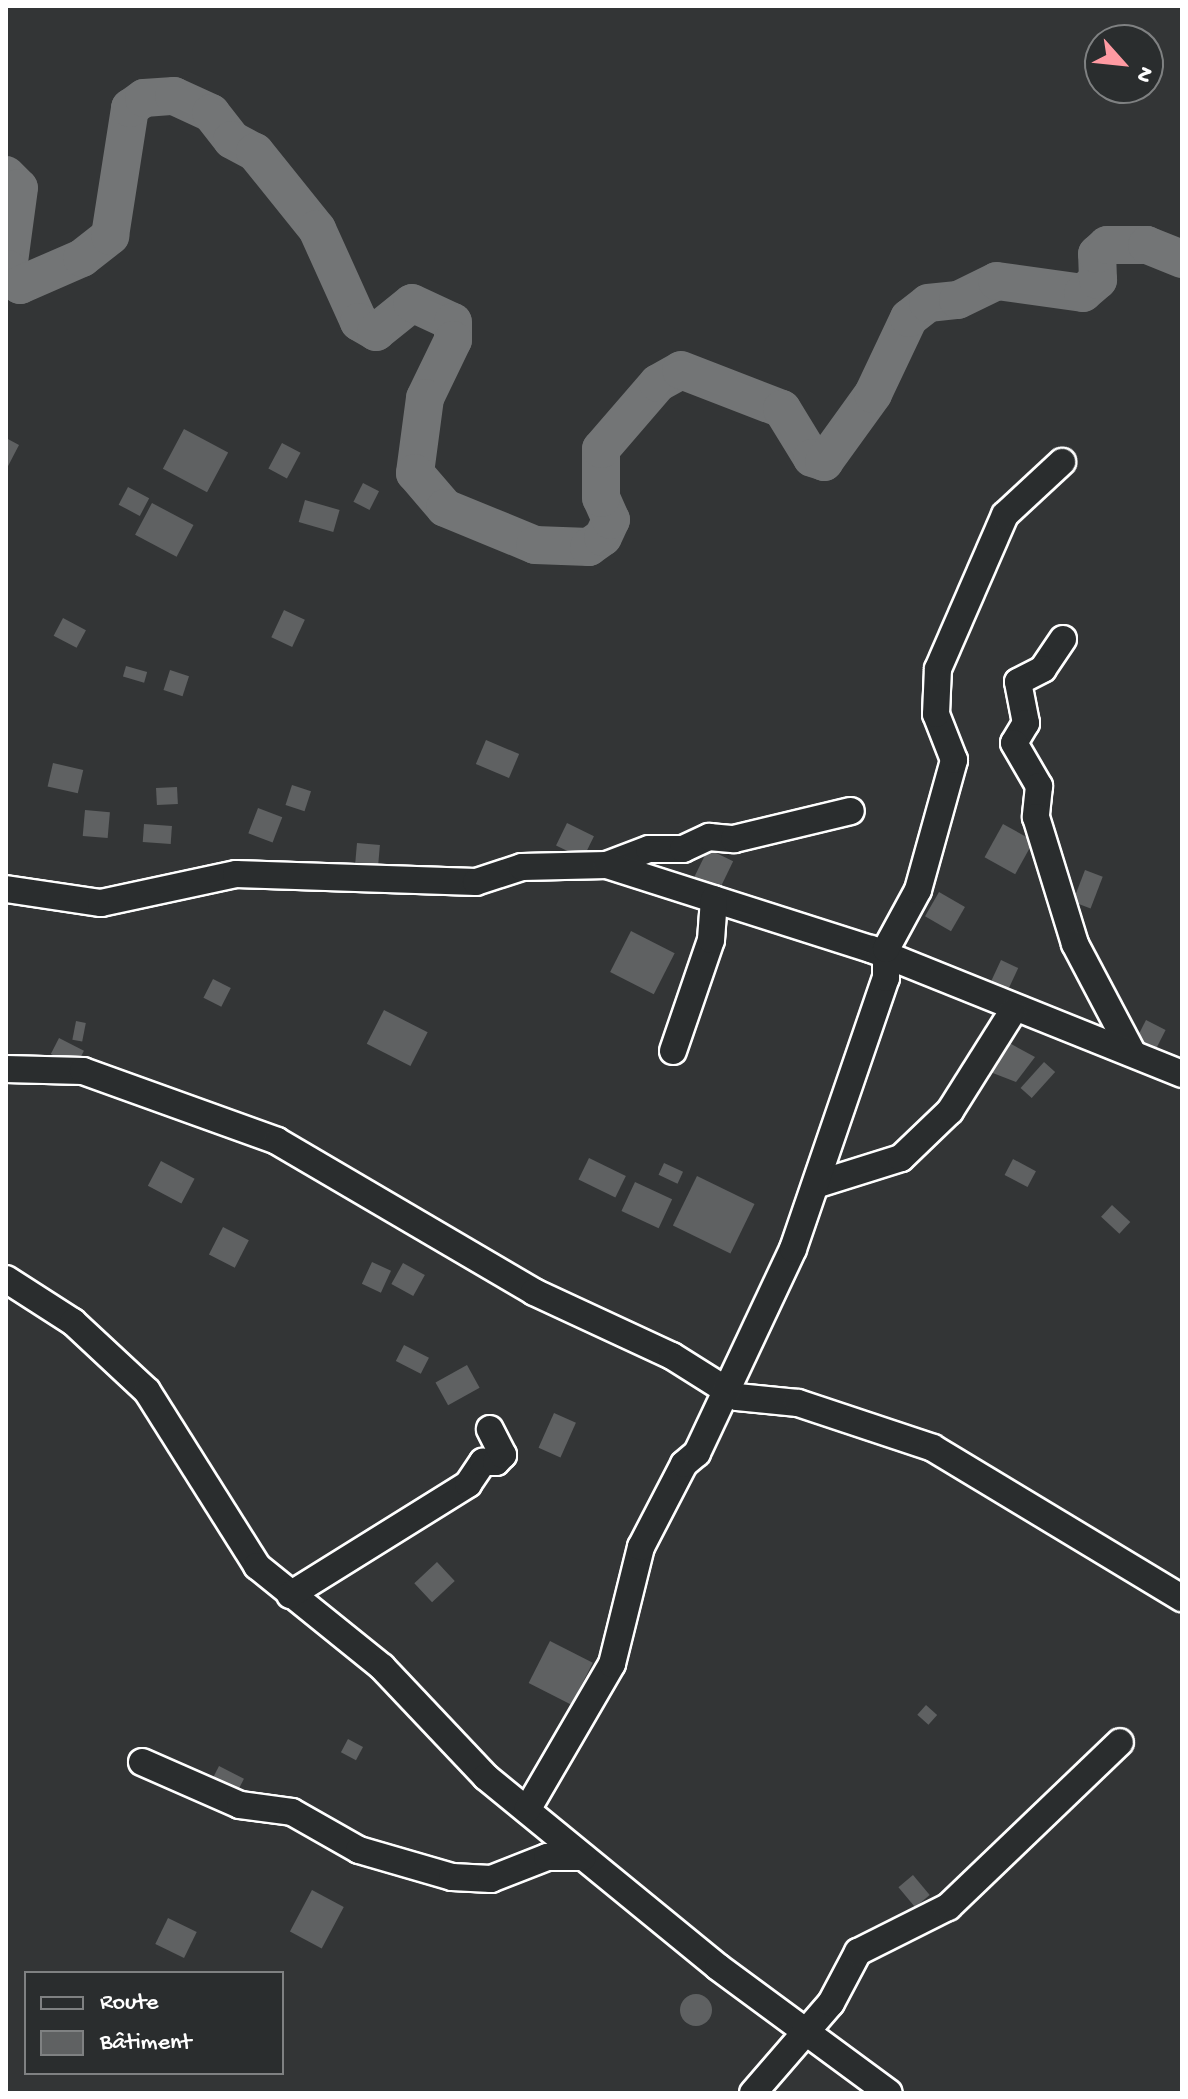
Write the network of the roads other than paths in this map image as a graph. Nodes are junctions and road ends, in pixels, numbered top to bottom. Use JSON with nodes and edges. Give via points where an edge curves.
{"nodes":[{"id":1,"x":1062,"y":462,"type":"dead end"},
{"id":2,"x":1063,"y":639,"type":"dead end"},
{"id":3,"x":851,"y":811,"type":"dead end"},
{"id":4,"x":607,"y":865,"type":"junction"},
{"id":5,"x":6,"y":889,"type":"edge"},
{"id":6,"x":714,"y":899,"type":"junction"},
{"id":7,"x":886,"y":956,"type":"junction"},
{"id":8,"x":1013,"y":1011,"type":"junction"},
{"id":9,"x":673,"y":1051,"type":"dead end"},
{"id":10,"x":1132,"y":1052,"type":"junction"},
{"id":11,"x":6,"y":1069,"type":"edge"},
{"id":12,"x":1182,"y":1074,"type":"edge"},
{"id":13,"x":818,"y":1184,"type":"junction"},
{"id":14,"x":6,"y":1279,"type":"edge"},
{"id":15,"x":726,"y":1392,"type":"junction"},
{"id":16,"x":490,"y":1429,"type":"dead end"},
{"id":17,"x":290,"y":1595,"type":"junction"},
{"id":18,"x":1182,"y":1598,"type":"edge"},
{"id":19,"x":1120,"y":1742,"type":"dead end"},
{"id":20,"x":142,"y":1762,"type":"dead end"},
{"id":21,"x":527,"y":1810,"type":"junction"},
{"id":22,"x":583,"y":1857,"type":"junction"},
{"id":23,"x":805,"y":2028,"type":"junction"},
{"id":24,"x":753,"y":2093,"type":"edge"},
{"id":25,"x":889,"y":2093,"type":"edge"}],
"edges":[{"from":1,"to":7,"type":"street","via":[[1005,515],[938,669],[936,714],[954,760],[918,890]]},
{"from":2,"to":10,"type":"street","via":[[1043,669],[1018,682],[1026,723],[1014,743],[1039,786],[1036,817],[1075,944]]},
{"from":3,"to":4,"type":"street","via":[[734,839],[709,837],[683,849],[649,849]]},
{"from":4,"to":5,"type":"street","via":[[522,867],[476,882],[236,874],[101,903]]},
{"from":4,"to":6,"type":"street"},
{"from":6,"to":7,"type":"street"},
{"from":6,"to":9,"type":"street","via":[[711,940]]},
{"from":7,"to":8,"type":"street"},
{"from":7,"to":13,"type":"street","via":[[886,978]]},
{"from":8,"to":10,"type":"street"},
{"from":8,"to":13,"type":"street","via":[[950,1111],[901,1158]]},
{"from":10,"to":12,"type":"street"},
{"from":11,"to":15,"type":"street","via":[[83,1071],[277,1141],[534,1292],[672,1356]]},
{"from":13,"to":15,"type":"street"},
{"from":14,"to":17,"type":"street","via":[[73,1322],[147,1391],[257,1566]]},
{"from":15,"to":18,"type":"street","via":[[798,1403],[933,1448]]},
{"from":15,"to":21,"type":"street","via":[[641,1547],[612,1664]]},
{"from":16,"to":17,"type":"street","via":[[503,1455],[496,1462],[483,1462],[468,1484]]},
{"from":17,"to":21,"type":"street","via":[[382,1667],[440,1734]]},
{"from":19,"to":23,"type":"street","via":[[948,1907],[858,1952],[831,2003]]},
{"from":20,"to":22,"type":"street","via":[[240,1805],[292,1812],[359,1850],[452,1877],[491,1879],[547,1857]]},
{"from":21,"to":22,"type":"street"},
{"from":22,"to":23,"type":"street"},
{"from":23,"to":24,"type":"street"},
{"from":23,"to":25,"type":"street"}]}
